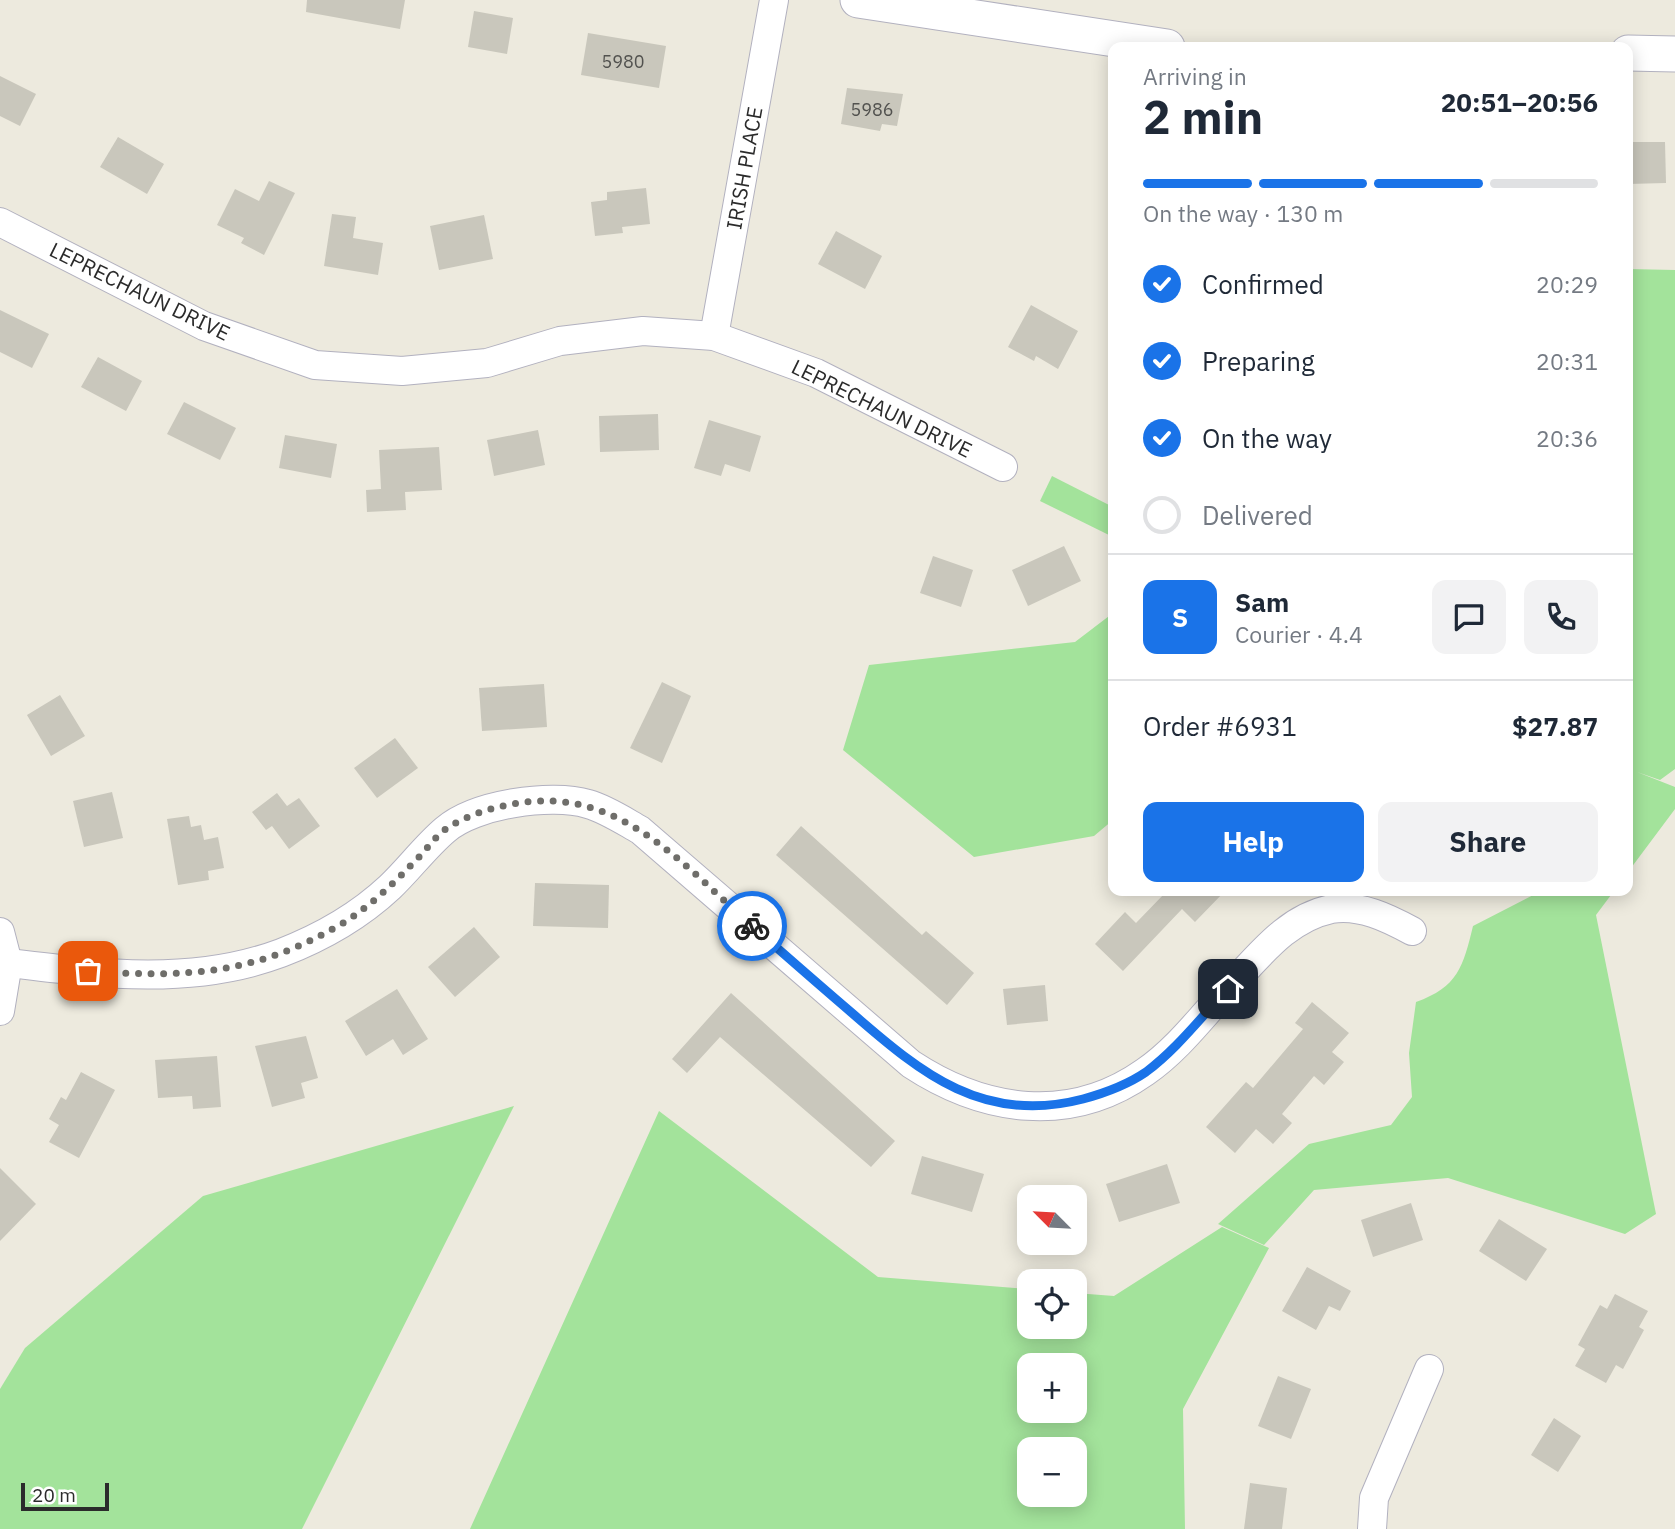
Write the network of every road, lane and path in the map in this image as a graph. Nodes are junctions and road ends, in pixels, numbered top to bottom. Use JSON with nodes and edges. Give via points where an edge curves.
{"nodes":[{"id":1,"x":774,"y":0,"type":"edge"},
{"id":2,"x":858,"y":0,"type":"edge"},
{"id":3,"x":1134,"y":42,"type":"edge"},
{"id":4,"x":1633,"y":53,"type":"edge"},
{"id":5,"x":1675,"y":54,"type":"edge"},
{"id":6,"x":0,"y":222,"type":"edge"},
{"id":7,"x":715,"y":336,"type":"junction"},
{"id":8,"x":1003,"y":467,"type":"dead end"},
{"id":9,"x":1412,"y":931,"type":"dead end"},
{"id":10,"x":0,"y":932,"type":"edge"},
{"id":11,"x":8,"y":963,"type":"junction"},
{"id":12,"x":0,"y":1011,"type":"edge"},
{"id":13,"x":1429,"y":1369,"type":"dead end"},
{"id":14,"x":1372,"y":1529,"type":"edge"}],
"edges":[{"from":1,"to":7,"type":"street","name":"IRISH PLACE"},
{"from":2,"to":3,"type":"street"},
{"from":4,"to":5,"type":"street"},
{"from":6,"to":7,"type":"street","name":"LEPRECHAUN DRIVE","via":[[205,326],[315,365],[402,371],[487,363],[560,341],[643,331]]},
{"from":7,"to":8,"type":"street","name":"LEPRECHAUN DRIVE","via":[[816,373]]},
{"from":9,"to":11,"type":"street","via":[[1368,911],[1334,909],[1313,914],[1274,939],[1145,1072],[1087,1098],[1035,1107],[984,1100],[932,1078],[640,830],[588,804],[571,801],[535,800],[467,817],[446,828],[390,887],[343,923],[282,952],[227,970],[135,974]]},
{"from":10,"to":11,"type":"street"},
{"from":11,"to":12,"type":"street"},
{"from":13,"to":14,"type":"street","via":[[1374,1498]]}]}
